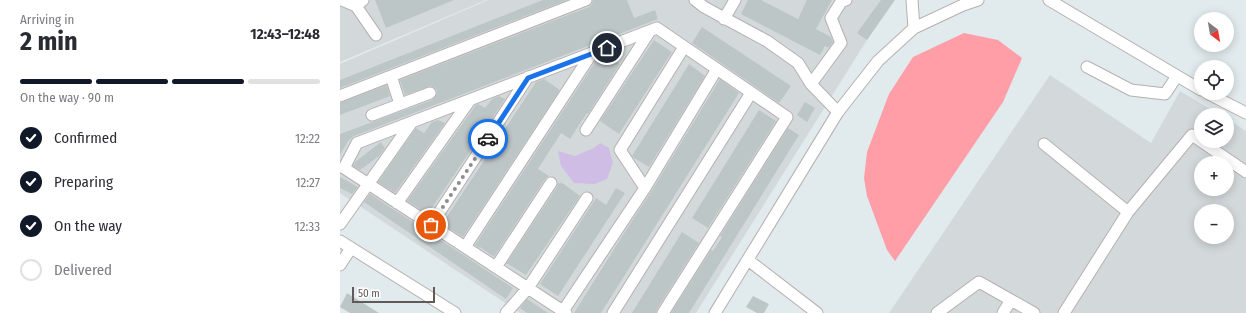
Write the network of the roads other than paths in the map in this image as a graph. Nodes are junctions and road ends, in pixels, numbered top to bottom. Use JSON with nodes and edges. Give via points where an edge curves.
{"nodes":[{"id":1,"x":342,"y":0,"type":"edge"},
{"id":2,"x":586,"y":0,"type":"edge"},
{"id":3,"x":695,"y":0,"type":"edge"},
{"id":4,"x":735,"y":0,"type":"edge"},
{"id":5,"x":846,"y":0,"type":"edge"},
{"id":6,"x":912,"y":0,"type":"edge"},
{"id":7,"x":978,"y":0,"type":"edge"},
{"id":8,"x":1049,"y":0,"type":"edge"},
{"id":9,"x":360,"y":3,"type":"edge"},
{"id":10,"x":724,"y":19,"type":"junction"},
{"id":11,"x":914,"y":28,"type":"junction"},
{"id":12,"x":650,"y":31,"type":"junction"},
{"id":13,"x":376,"y":35,"type":"dead end"},
{"id":14,"x":684,"y":47,"type":"junction"},
{"id":15,"x":592,"y":53,"type":"junction"},
{"id":16,"x":1087,"y":67,"type":"dead end"},
{"id":17,"x":717,"y":69,"type":"junction"},
{"id":18,"x":391,"y":76,"type":"junction"},
{"id":19,"x":1177,"y":76,"type":"junction"},
{"id":20,"x":528,"y":78,"type":"junction"},
{"id":21,"x":811,"y":84,"type":"junction"},
{"id":22,"x":1194,"y":86,"type":"edge"},
{"id":23,"x":430,"y":93,"type":"dead end"},
{"id":24,"x":751,"y":93,"type":"junction"},
{"id":25,"x":340,"y":96,"type":"edge"},
{"id":26,"x":470,"y":100,"type":"junction"},
{"id":27,"x":1220,"y":100,"type":"edge"},
{"id":28,"x":400,"y":104,"type":"junction"},
{"id":29,"x":838,"y":112,"type":"junction"},
{"id":30,"x":1246,"y":114,"type":"edge"},
{"id":31,"x":372,"y":115,"type":"dead end"},
{"id":32,"x":412,"y":122,"type":"junction"},
{"id":33,"x":586,"y":130,"type":"dead end"},
{"id":34,"x":1044,"y":144,"type":"dead end"},
{"id":35,"x":1246,"y":172,"type":"edge"},
{"id":36,"x":551,"y":183,"type":"dead end"},
{"id":37,"x":369,"y":184,"type":"junction"},
{"id":38,"x":645,"y":188,"type":"junction"},
{"id":39,"x":587,"y":198,"type":"dead end"},
{"id":40,"x":397,"y":202,"type":"junction"},
{"id":41,"x":1128,"y":212,"type":"junction"},
{"id":42,"x":340,"y":224,"type":"edge"},
{"id":43,"x":431,"y":225,"type":"junction"},
{"id":44,"x":340,"y":241,"type":"edge"},
{"id":45,"x":464,"y":247,"type":"junction"},
{"id":46,"x":351,"y":248,"type":"junction"},
{"id":47,"x":748,"y":260,"type":"junction"},
{"id":48,"x":340,"y":265,"type":"edge"},
{"id":49,"x":496,"y":267,"type":"junction"},
{"id":50,"x":528,"y":288,"type":"junction"},
{"id":51,"x":1011,"y":300,"type":"junction"},
{"id":52,"x":565,"y":312,"type":"edge"},
{"id":53,"x":455,"y":313,"type":"edge"},
{"id":54,"x":506,"y":313,"type":"edge"},
{"id":55,"x":613,"y":313,"type":"edge"},
{"id":56,"x":663,"y":313,"type":"edge"},
{"id":57,"x":715,"y":313,"type":"edge"},
{"id":58,"x":817,"y":313,"type":"edge"},
{"id":59,"x":937,"y":313,"type":"edge"},
{"id":60,"x":1003,"y":313,"type":"edge"},
{"id":61,"x":1034,"y":313,"type":"edge"},
{"id":62,"x":1064,"y":313,"type":"edge"}],
"edges":[{"from":1,"to":9,"type":"street"},
{"from":2,"to":18,"type":"street"},
{"from":3,"to":10,"type":"street"},
{"from":4,"to":10,"type":"street"},
{"from":5,"to":21,"type":"street","via":[[841,2],[831,18],[841,43]]},
{"from":6,"to":11,"type":"street"},
{"from":7,"to":11,"type":"street"},
{"from":8,"to":19,"type":"street"},
{"from":9,"to":13,"type":"street"},
{"from":10,"to":21,"type":"street","via":[[767,41],[798,63]]},
{"from":11,"to":29,"type":"street","via":[[878,61]]},
{"from":12,"to":14,"type":"street","via":[[657,28]]},
{"from":12,"to":15,"type":"street"},
{"from":12,"to":33,"type":"street"},
{"from":14,"to":17,"type":"street"},
{"from":14,"to":38,"type":"street","via":[[620,150]]},
{"from":15,"to":20,"type":"street"},
{"from":15,"to":45,"type":"street"},
{"from":16,"to":19,"type":"street","via":[[1131,90],[1165,94]]},
{"from":17,"to":24,"type":"street"},
{"from":17,"to":38,"type":"street"},
{"from":18,"to":25,"type":"street"},
{"from":18,"to":28,"type":"street"},
{"from":19,"to":22,"type":"street"},
{"from":20,"to":26,"type":"street"},
{"from":20,"to":43,"type":"street"},
{"from":21,"to":29,"type":"street"},
{"from":23,"to":28,"type":"street"},
{"from":24,"to":55,"type":"street"},
{"from":24,"to":56,"type":"street","via":[[787,117]]},
{"from":26,"to":32,"type":"street"},
{"from":26,"to":40,"type":"street"},
{"from":27,"to":30,"type":"street"},
{"from":28,"to":31,"type":"street"},
{"from":29,"to":47,"type":"street"},
{"from":32,"to":37,"type":"street"},
{"from":32,"to":37,"type":"street","via":[[356,143],[344,168]]},
{"from":34,"to":41,"type":"street"},
{"from":35,"to":41,"type":"street","via":[[1192,135]]},
{"from":36,"to":49,"type":"street"},
{"from":37,"to":40,"type":"street"},
{"from":37,"to":42,"type":"street"},
{"from":38,"to":52,"type":"street"},
{"from":39,"to":50,"type":"street"},
{"from":40,"to":43,"type":"street"},
{"from":41,"to":62,"type":"street"},
{"from":43,"to":45,"type":"street"},
{"from":44,"to":46,"type":"street"},
{"from":45,"to":49,"type":"street"},
{"from":46,"to":48,"type":"street"},
{"from":46,"to":53,"type":"street"},
{"from":47,"to":57,"type":"street"},
{"from":47,"to":58,"type":"street"},
{"from":49,"to":50,"type":"street"},
{"from":50,"to":52,"type":"street"},
{"from":50,"to":54,"type":"street"},
{"from":51,"to":59,"type":"street","via":[[979,282]]},
{"from":51,"to":60,"type":"street"},
{"from":51,"to":61,"type":"street"}]}
